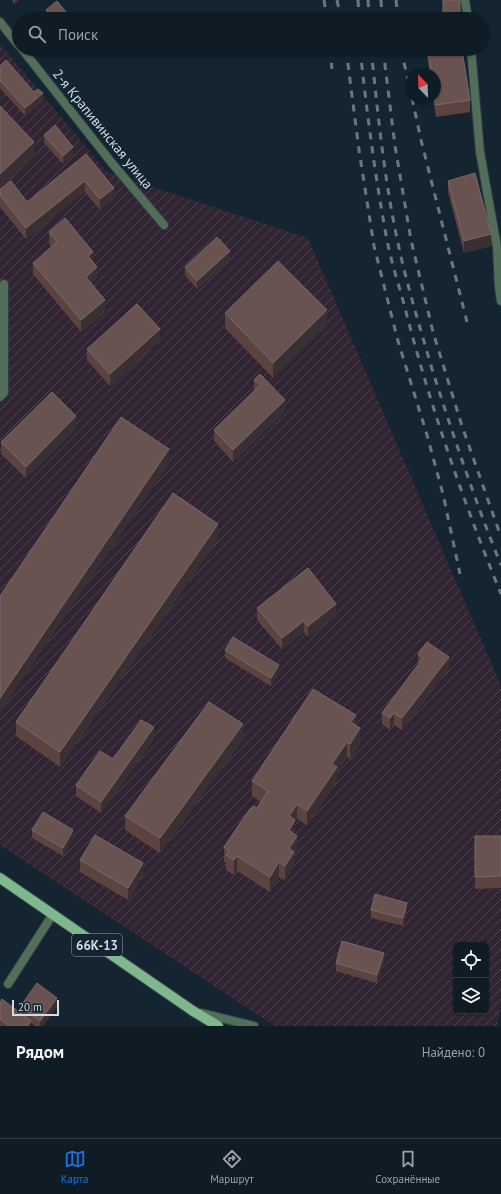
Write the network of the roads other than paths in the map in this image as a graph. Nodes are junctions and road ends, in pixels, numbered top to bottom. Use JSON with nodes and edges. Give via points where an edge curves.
{"nodes":[{"id":1,"x":465,"y":0,"type":"edge"},
{"id":2,"x":467,"y":12,"type":"edge"},
{"id":3,"x":0,"y":22,"type":"edge"},
{"id":4,"x":12,"y":37,"type":"edge"},
{"id":5,"x":28,"y":56,"type":"edge"},
{"id":6,"x":472,"y":56,"type":"edge"},
{"id":7,"x":164,"y":225,"type":"dead end"},
{"id":8,"x":4,"y":284,"type":"dead end"},
{"id":9,"x":501,"y":301,"type":"edge"},
{"id":10,"x":0,"y":397,"type":"edge"},
{"id":11,"x":0,"y":878,"type":"edge"},
{"id":12,"x":53,"y":914,"type":"junction"},
{"id":13,"x":8,"y":984,"type":"dead end"},
{"id":14,"x":194,"y":1011,"type":"junction"},
{"id":15,"x":218,"y":1026,"type":"edge"},
{"id":16,"x":254,"y":1026,"type":"edge"}],
"edges":[{"from":1,"to":2,"type":"street"},
{"from":3,"to":4,"type":"street"},
{"from":5,"to":7,"type":"street","name":"2-я Крапивинская улица"},
{"from":6,"to":9,"type":"street","via":[[480,152],[497,247]]},
{"from":8,"to":10,"type":"street","via":[[4,392]]},
{"from":11,"to":12,"type":"main road","number":"66К-13"},
{"from":12,"to":13,"type":"street"},
{"from":12,"to":14,"type":"main road","number":"66К-13"},
{"from":14,"to":15,"type":"main road","number":"66К-13"},
{"from":14,"to":16,"type":"street"}]}
